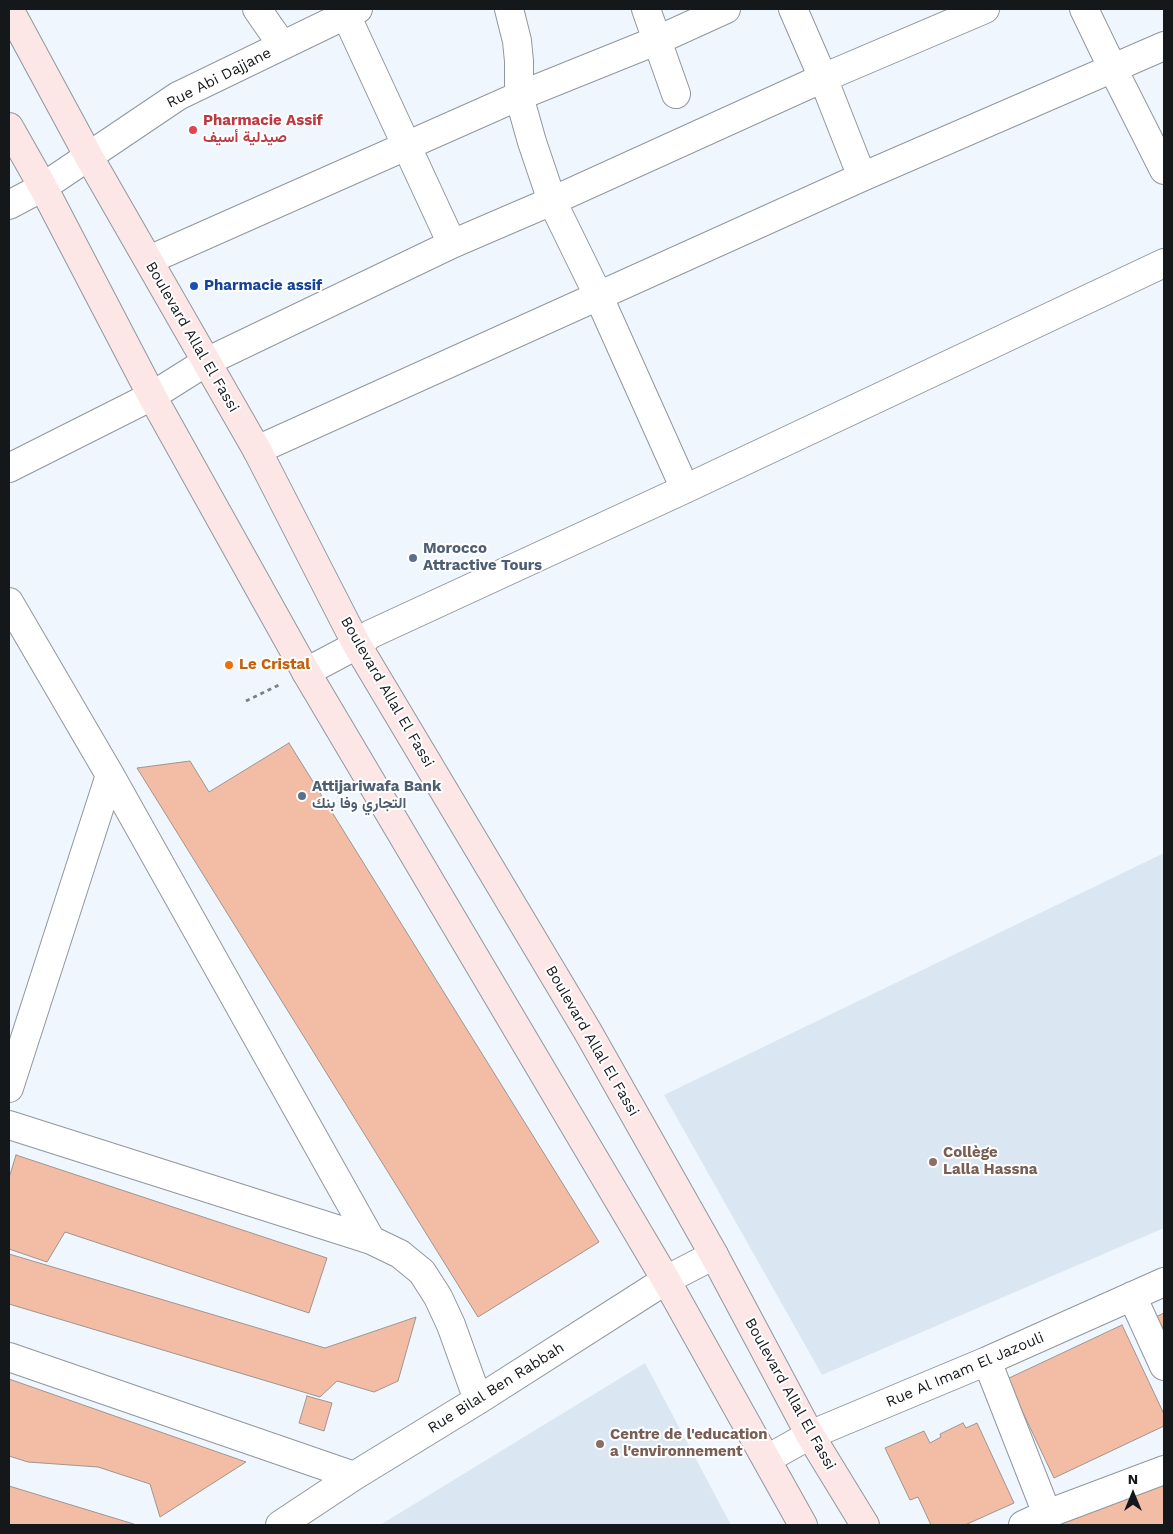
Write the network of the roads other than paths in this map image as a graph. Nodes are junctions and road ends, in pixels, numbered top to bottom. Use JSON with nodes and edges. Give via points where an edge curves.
{"nodes":[{"id":1,"x":257,"y":9,"type":"edge"},
{"id":2,"x":509,"y":9,"type":"edge"},
{"id":3,"x":646,"y":9,"type":"edge"},
{"id":4,"x":726,"y":9,"type":"edge"},
{"id":5,"x":793,"y":9,"type":"edge"},
{"id":6,"x":985,"y":9,"type":"edge"},
{"id":7,"x":1084,"y":9,"type":"edge"},
{"id":8,"x":352,"y":12,"type":"edge"},
{"id":9,"x":14,"y":16,"type":"edge"},
{"id":10,"x":658,"y":40,"type":"junction"},
{"id":11,"x":282,"y":45,"type":"junction"},
{"id":12,"x":1164,"y":46,"type":"edge"},
{"id":13,"x":1112,"y":69,"type":"junction"},
{"id":14,"x":823,"y":78,"type":"junction"},
{"id":15,"x":676,"y":94,"type":"dead end"},
{"id":16,"x":519,"y":96,"type":"junction"},
{"id":17,"x":9,"y":127,"type":"edge"},
{"id":18,"x":1156,"y":136,"type":"edge"},
{"id":19,"x":407,"y":146,"type":"junction"},
{"id":20,"x":89,"y":157,"type":"junction"},
{"id":21,"x":1164,"y":170,"type":"edge"},
{"id":22,"x":862,"y":177,"type":"junction"},
{"id":23,"x":43,"y":187,"type":"junction"},
{"id":24,"x":552,"y":200,"type":"junction"},
{"id":25,"x":9,"y":205,"type":"edge"},
{"id":26,"x":452,"y":244,"type":"junction"},
{"id":27,"x":149,"y":260,"type":"junction"},
{"id":28,"x":1164,"y":263,"type":"edge"},
{"id":29,"x":598,"y":295,"type":"junction"},
{"id":30,"x":206,"y":362,"type":"junction"},
{"id":31,"x":152,"y":396,"type":"junction"},
{"id":32,"x":257,"y":450,"type":"junction"},
{"id":33,"x":9,"y":468,"type":"edge"},
{"id":34,"x":685,"y":489,"type":"junction"},
{"id":35,"x":9,"y":602,"type":"edge"},
{"id":36,"x":357,"y":645,"type":"junction"},
{"id":37,"x":306,"y":672,"type":"junction"},
{"id":38,"x":110,"y":775,"type":"junction"},
{"id":39,"x":9,"y":1088,"type":"edge"},
{"id":40,"x":9,"y":1125,"type":"edge"},
{"id":41,"x":371,"y":1240,"type":"junction"},
{"id":42,"x":714,"y":1255,"type":"junction"},
{"id":43,"x":666,"y":1280,"type":"junction"},
{"id":44,"x":1164,"y":1282,"type":"edge"},
{"id":45,"x":1132,"y":1296,"type":"junction"},
{"id":46,"x":9,"y":1357,"type":"edge"},
{"id":47,"x":987,"y":1361,"type":"junction"},
{"id":48,"x":1164,"y":1366,"type":"edge"},
{"id":49,"x":478,"y":1400,"type":"junction"},
{"id":50,"x":810,"y":1436,"type":"junction"},
{"id":51,"x":767,"y":1460,"type":"junction"},
{"id":52,"x":1164,"y":1470,"type":"edge"},
{"id":53,"x":354,"y":1476,"type":"junction"},
{"id":54,"x":1035,"y":1520,"type":"edge"},
{"id":55,"x":280,"y":1525,"type":"edge"},
{"id":56,"x":803,"y":1525,"type":"edge"},
{"id":57,"x":865,"y":1525,"type":"edge"}],
"edges":[{"from":1,"to":11,"type":"street"},
{"from":2,"to":16,"type":"street","via":[[517,41]]},
{"from":3,"to":10,"type":"street"},
{"from":4,"to":10,"type":"street"},
{"from":5,"to":14,"type":"street"},
{"from":6,"to":14,"type":"street"},
{"from":7,"to":13,"type":"street"},
{"from":8,"to":11,"type":"street","name":"Rue Abi Dajjane"},
{"from":8,"to":19,"type":"street"},
{"from":9,"to":20,"type":"main road","name":"Boulevard Allal El Fassi"},
{"from":10,"to":15,"type":"street"},
{"from":10,"to":16,"type":"street"},
{"from":11,"to":20,"type":"street","name":"Rue Abi Dajjane","via":[[178,96]]},
{"from":12,"to":13,"type":"street"},
{"from":13,"to":18,"type":"street"},
{"from":13,"to":22,"type":"street"},
{"from":14,"to":22,"type":"street"},
{"from":14,"to":24,"type":"street"},
{"from":16,"to":19,"type":"street"},
{"from":16,"to":24,"type":"street"},
{"from":17,"to":23,"type":"main road"},
{"from":18,"to":21,"type":"street"},
{"from":19,"to":26,"type":"street"},
{"from":19,"to":27,"type":"street"},
{"from":20,"to":23,"type":"street","name":"Rue Abi Dajjane"},
{"from":20,"to":27,"type":"main road","name":"Boulevard Allal El Fassi"},
{"from":22,"to":29,"type":"street"},
{"from":23,"to":25,"type":"street","name":"Rue Abi Dajjane"},
{"from":23,"to":31,"type":"main road"},
{"from":24,"to":26,"type":"street"},
{"from":24,"to":29,"type":"street"},
{"from":26,"to":30,"type":"street"},
{"from":27,"to":30,"type":"main road","name":"Boulevard Allal El Fassi"},
{"from":28,"to":34,"type":"street"},
{"from":29,"to":32,"type":"street"},
{"from":29,"to":34,"type":"street"},
{"from":30,"to":31,"type":"street"},
{"from":30,"to":32,"type":"main road","name":"Boulevard Allal El Fassi"},
{"from":31,"to":33,"type":"street"},
{"from":31,"to":37,"type":"main road"},
{"from":32,"to":36,"type":"main road","name":"Boulevard Allal El Fassi"},
{"from":34,"to":36,"type":"street","via":[[371,634]]},
{"from":35,"to":38,"type":"street"},
{"from":36,"to":37,"type":"street"},
{"from":36,"to":42,"type":"main road","name":"Boulevard Allal El Fassi","via":[[588,1032]]},
{"from":37,"to":43,"type":"main road"},
{"from":38,"to":39,"type":"street"},
{"from":38,"to":41,"type":"street"},
{"from":40,"to":41,"type":"street"},
{"from":41,"to":49,"type":"street","via":[[400,1254],[422,1272],[451,1325]]},
{"from":42,"to":43,"type":"street","name":"Rue Bilal Ben Rabbah"},
{"from":42,"to":50,"type":"main road","name":"Boulevard Allal El Fassi"},
{"from":43,"to":49,"type":"street","name":"Rue Bilal Ben Rabbah"},
{"from":43,"to":51,"type":"main road"},
{"from":44,"to":45,"type":"street","name":"Rue Al Imam El Jazouli"},
{"from":45,"to":47,"type":"street","name":"Rue Al Imam El Jazouli"},
{"from":45,"to":48,"type":"street"},
{"from":46,"to":53,"type":"street"},
{"from":47,"to":50,"type":"street","name":"Rue Al Imam El Jazouli"},
{"from":47,"to":54,"type":"street"},
{"from":49,"to":53,"type":"street","name":"Rue Bilal Ben Rabbah"},
{"from":50,"to":51,"type":"street","name":"Rue Al Imam El Jazouli"},
{"from":50,"to":57,"type":"main road","name":"Boulevard Allal El Fassi"},
{"from":51,"to":56,"type":"main road"},
{"from":52,"to":54,"type":"street"},
{"from":53,"to":55,"type":"street","name":"Rue Bilal Ben Rabbah"}]}
